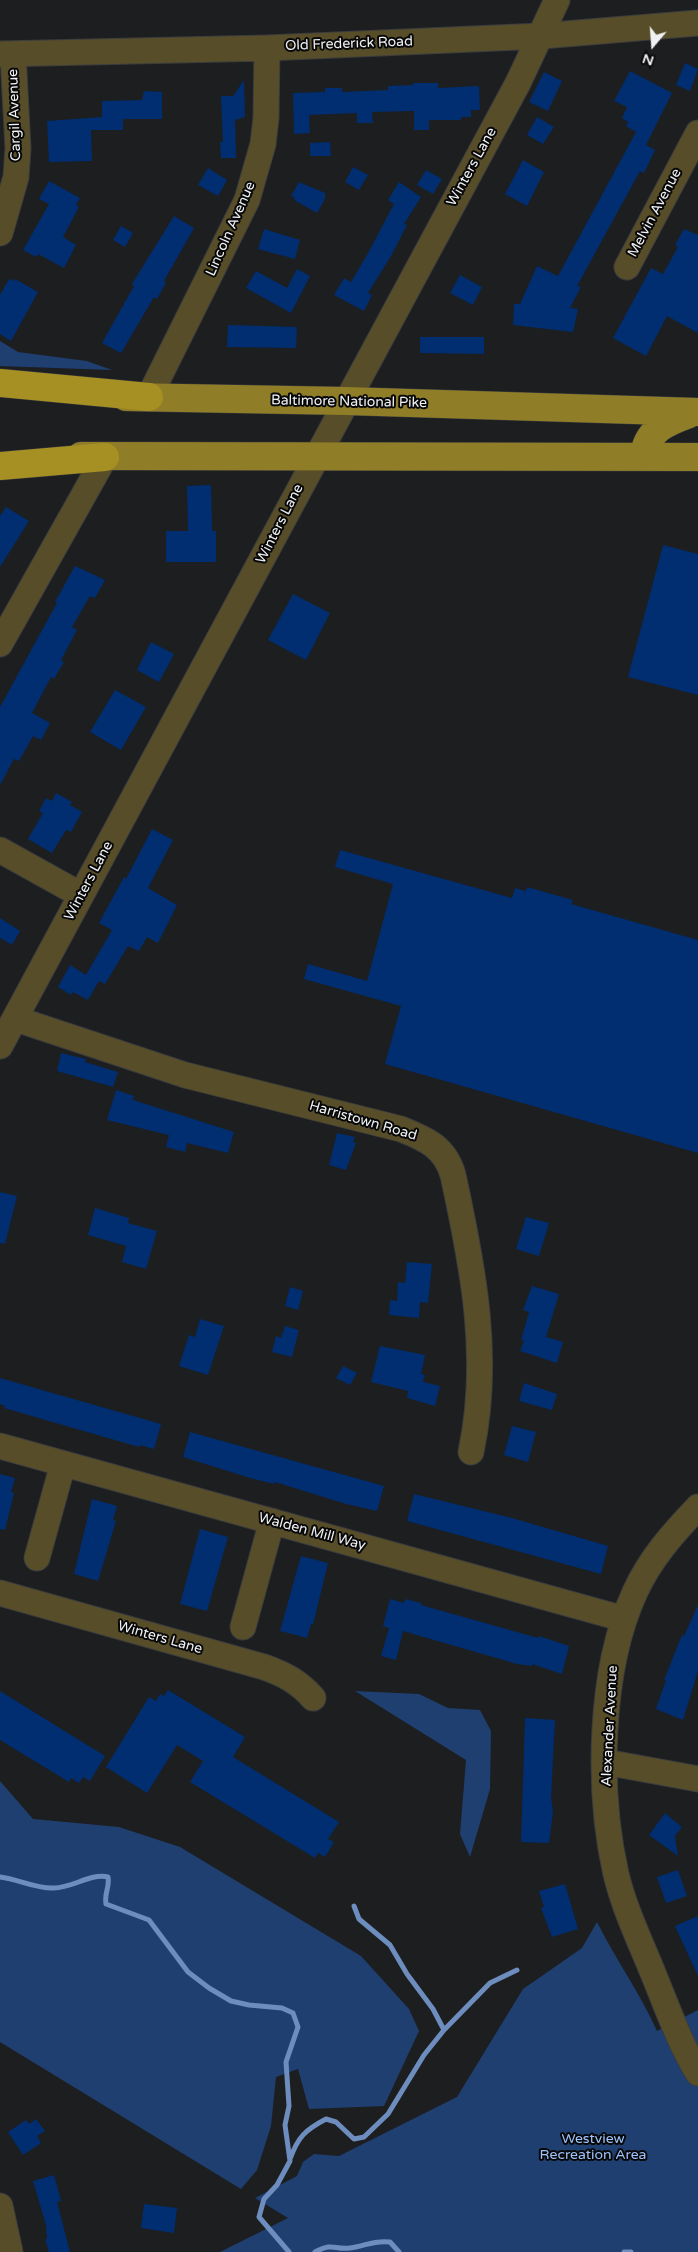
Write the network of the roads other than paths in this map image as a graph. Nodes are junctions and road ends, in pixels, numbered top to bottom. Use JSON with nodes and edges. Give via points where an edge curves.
{"nodes":[{"id":1,"x":557,"y":0,"type":"edge"},
{"id":2,"x":698,"y":23,"type":"edge"},
{"id":3,"x":541,"y":36,"type":"junction"},
{"id":4,"x":267,"y":48,"type":"junction"},
{"id":5,"x":6,"y":54,"type":"edge"},
{"id":6,"x":698,"y":133,"type":"edge"},
{"id":7,"x":0,"y":233,"type":"edge"},
{"id":8,"x":627,"y":267,"type":"dead end"},
{"id":9,"x":0,"y":384,"type":"edge"},
{"id":10,"x":0,"y":397,"type":"edge"},
{"id":11,"x":149,"y":398,"type":"junction"},
{"id":12,"x":346,"y":401,"type":"junction"},
{"id":13,"x":695,"y":412,"type":"edge"},
{"id":14,"x":0,"y":455,"type":"edge"},
{"id":15,"x":105,"y":456,"type":"junction"},
{"id":16,"x":316,"y":457,"type":"junction"},
{"id":17,"x":644,"y":457,"type":"junction"},
{"id":18,"x":698,"y":457,"type":"edge"},
{"id":19,"x":0,"y":466,"type":"edge"},
{"id":20,"x":0,"y":644,"type":"edge"},
{"id":21,"x":0,"y":850,"type":"edge"},
{"id":22,"x":81,"y":895,"type":"junction"},
{"id":23,"x":16,"y":1019,"type":"junction"},
{"id":24,"x":0,"y":1046,"type":"edge"},
{"id":25,"x":0,"y":1446,"type":"edge"},
{"id":26,"x":471,"y":1452,"type":"dead end"},
{"id":27,"x":63,"y":1464,"type":"junction"},
{"id":28,"x":698,"y":1507,"type":"edge"},
{"id":29,"x":272,"y":1521,"type":"junction"},
{"id":30,"x":37,"y":1558,"type":"dead end"},
{"id":31,"x":0,"y":1593,"type":"edge"},
{"id":32,"x":624,"y":1619,"type":"junction"},
{"id":33,"x":243,"y":1627,"type":"dead end"},
{"id":34,"x":313,"y":1698,"type":"dead end"},
{"id":35,"x":605,"y":1762,"type":"junction"},
{"id":36,"x":698,"y":1779,"type":"edge"},
{"id":37,"x":698,"y":2073,"type":"edge"},
{"id":38,"x":0,"y":2206,"type":"edge"},
{"id":39,"x":10,"y":2252,"type":"edge"}],
"edges":[{"from":1,"to":3,"type":"street","name":"Winters Lane"},
{"from":2,"to":3,"type":"street","name":"Old Frederick Road"},
{"from":3,"to":4,"type":"street","name":"Old Frederick Road"},
{"from":3,"to":12,"type":"street","name":"Winters Lane"},
{"from":4,"to":5,"type":"street","name":"Old Frederick Road"},
{"from":4,"to":11,"type":"street","name":"Lincoln Avenue","via":[[263,144],[247,200]]},
{"from":5,"to":7,"type":"street","name":"Cargil Avenue","via":[[18,148],[16,177]]},
{"from":6,"to":8,"type":"street","name":"Melvin Avenue"},
{"from":9,"to":11,"type":"highway"},
{"from":10,"to":11,"type":"main road","name":"Baltimore National Pike"},
{"from":11,"to":12,"type":"main road","name":"Baltimore National Pike"},
{"from":12,"to":13,"type":"main road","name":"Baltimore National Pike"},
{"from":12,"to":16,"type":"street","name":"Winters Lane"},
{"from":13,"to":17,"type":"main road","via":[[657,428]]},
{"from":14,"to":15,"type":"main road"},
{"from":15,"to":16,"type":"main road"},
{"from":15,"to":19,"type":"highway"},
{"from":15,"to":20,"type":"street"},
{"from":16,"to":17,"type":"main road"},
{"from":16,"to":22,"type":"street","name":"Winters Lane"},
{"from":17,"to":18,"type":"main road"},
{"from":21,"to":22,"type":"street"},
{"from":22,"to":23,"type":"street","name":"Winters Lane"},
{"from":23,"to":24,"type":"street","name":"Winters Lane"},
{"from":23,"to":26,"type":"street","name":"Harristown Road","via":[[185,1075],[401,1129],[434,1144],[449,1162],[453,1175],[478,1305],[480,1362]]},
{"from":25,"to":27,"type":"street","name":"Walden Mill Way"},
{"from":27,"to":29,"type":"street","name":"Walden Mill Way"},
{"from":27,"to":30,"type":"street"},
{"from":28,"to":32,"type":"street","name":"Alexander Avenue","via":[[661,1548]]},
{"from":29,"to":32,"type":"street","name":"Walden Mill Way"},
{"from":29,"to":33,"type":"street"},
{"from":31,"to":34,"type":"street","name":"Winters Lane","via":[[283,1673],[303,1686]]},
{"from":32,"to":35,"type":"street","name":"Alexander Avenue","via":[[614,1653]]},
{"from":35,"to":36,"type":"street"},
{"from":35,"to":37,"type":"street","name":"Alexander Avenue","via":[[609,1837],[616,1875],[676,2030]]},
{"from":38,"to":39,"type":"street"}]}
